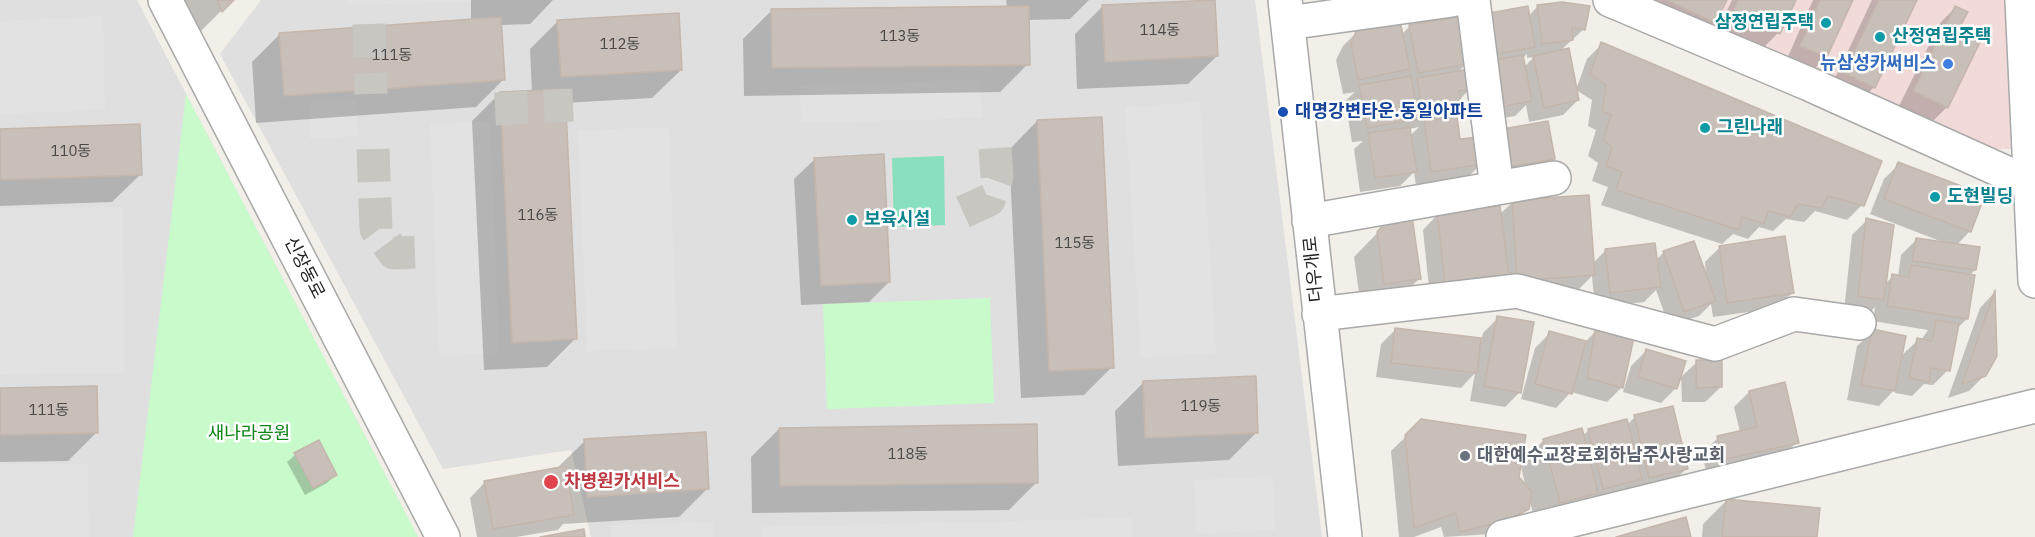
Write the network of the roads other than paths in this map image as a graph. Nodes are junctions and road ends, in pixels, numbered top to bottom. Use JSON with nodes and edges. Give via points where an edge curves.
{"nodes":[{"id":1,"x":165,"y":0,"type":"edge"},
{"id":2,"x":1452,"y":0,"type":"edge"},
{"id":3,"x":1473,"y":0,"type":"edge"},
{"id":4,"x":1610,"y":0,"type":"edge"},
{"id":5,"x":2022,"y":0,"type":"edge"},
{"id":6,"x":1287,"y":12,"type":"edge"},
{"id":7,"x":1554,"y":178,"type":"dead end"},
{"id":8,"x":2031,"y":184,"type":"junction"},
{"id":9,"x":1497,"y":188,"type":"junction"},
{"id":10,"x":1310,"y":221,"type":"junction"},
{"id":11,"x":2035,"y":281,"type":"edge"},
{"id":12,"x":1319,"y":314,"type":"junction"},
{"id":13,"x":1859,"y":323,"type":"dead end"},
{"id":14,"x":2035,"y":406,"type":"edge"},
{"id":15,"x":443,"y":537,"type":"edge"},
{"id":16,"x":1345,"y":537,"type":"edge"},
{"id":17,"x":1503,"y":537,"type":"edge"}],
"edges":[{"from":1,"to":15,"type":"street","name":"신장동로"},
{"from":2,"to":6,"type":"street"},
{"from":3,"to":9,"type":"street"},
{"from":4,"to":8,"type":"street"},
{"from":5,"to":8,"type":"street"},
{"from":6,"to":10,"type":"street","name":"더우개로"},
{"from":7,"to":9,"type":"street"},
{"from":8,"to":11,"type":"street"},
{"from":9,"to":10,"type":"street"},
{"from":10,"to":12,"type":"street","name":"더우개로"},
{"from":12,"to":13,"type":"street","via":[[1517,291],[1715,345],[1794,314]]},
{"from":12,"to":16,"type":"street","name":"더우개로"},
{"from":14,"to":17,"type":"street"}]}
